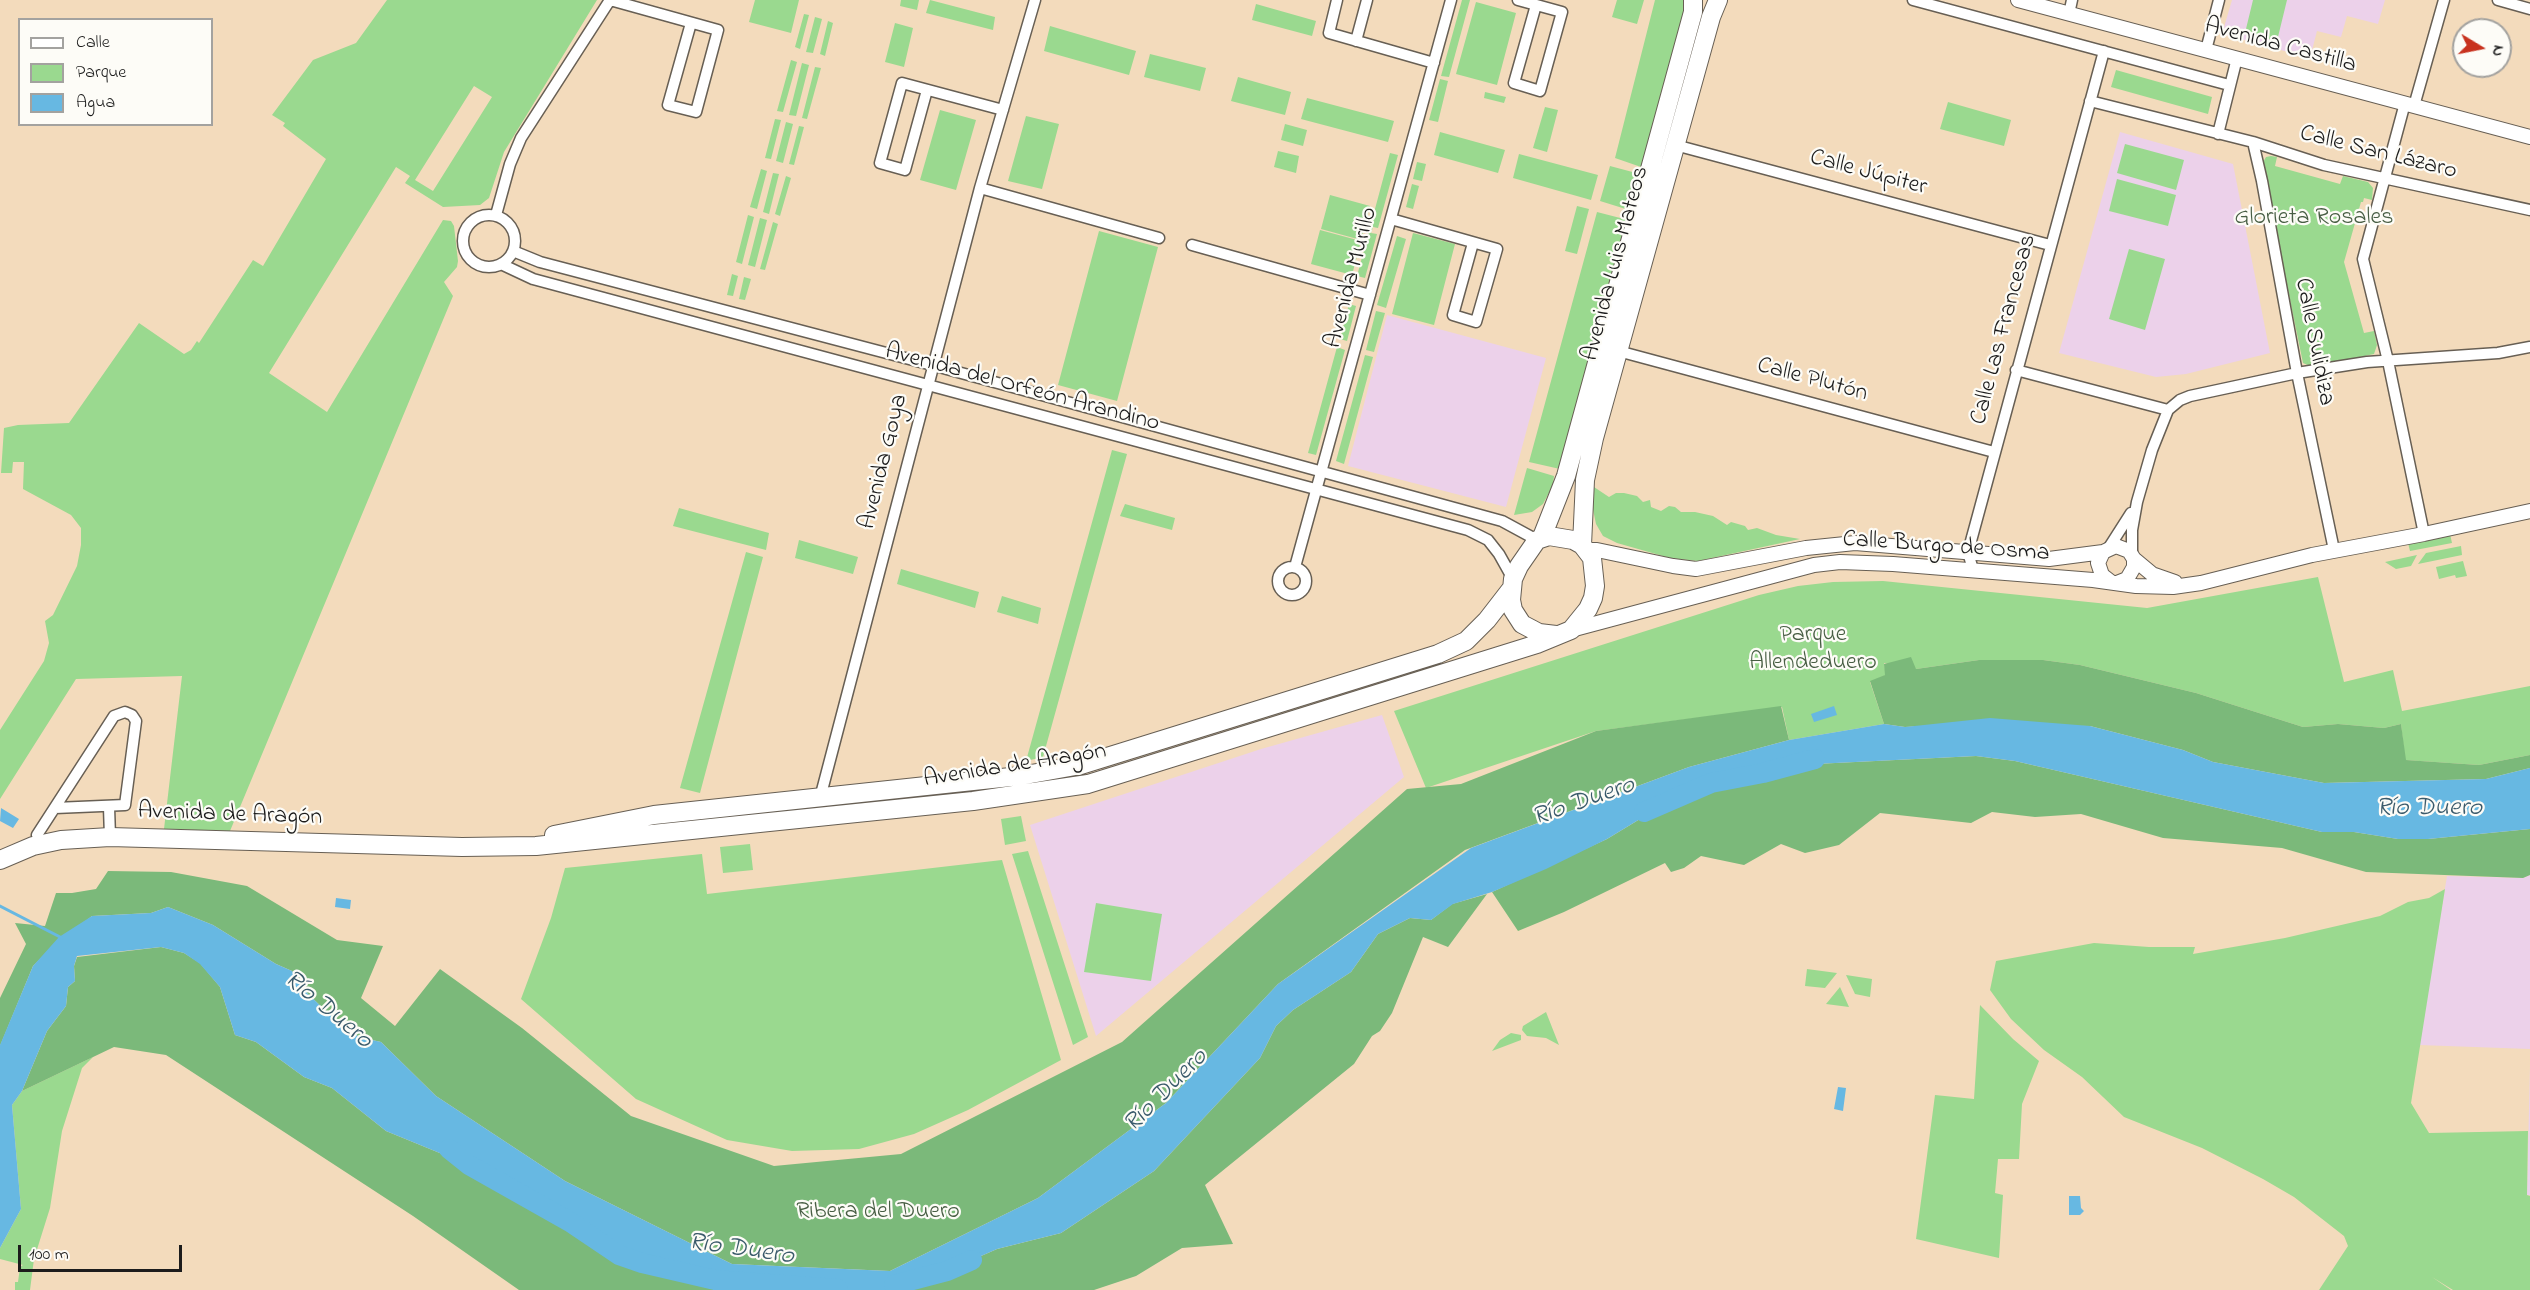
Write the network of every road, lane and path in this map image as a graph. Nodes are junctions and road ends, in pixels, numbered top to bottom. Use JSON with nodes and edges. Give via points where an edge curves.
{"nodes":[{"id":1,"x":610,"y":0,"type":"edge"},
{"id":2,"x":1035,"y":0,"type":"edge"},
{"id":3,"x":1338,"y":0,"type":"edge"},
{"id":4,"x":1367,"y":0,"type":"edge"},
{"id":5,"x":1451,"y":0,"type":"edge"},
{"id":6,"x":1518,"y":0,"type":"edge"},
{"id":7,"x":1693,"y":0,"type":"edge"},
{"id":8,"x":1718,"y":0,"type":"edge"},
{"id":9,"x":1913,"y":0,"type":"edge"},
{"id":10,"x":2018,"y":0,"type":"edge"},
{"id":11,"x":2220,"y":0,"type":"edge"},
{"id":12,"x":2445,"y":0,"type":"edge"},
{"id":13,"x":2499,"y":0,"type":"edge"},
{"id":14,"x":1536,"y":5,"type":"junction"},
{"id":15,"x":2070,"y":7,"type":"edge"},
{"id":16,"x":2530,"y":9,"type":"edge"},
{"id":17,"x":691,"y":23,"type":"junction"},
{"id":18,"x":1356,"y":41,"type":"junction"},
{"id":19,"x":2206,"y":50,"type":"junction"},
{"id":20,"x":2104,"y":51,"type":"junction"},
{"id":21,"x":2237,"y":58,"type":"junction"},
{"id":22,"x":1434,"y":63,"type":"junction"},
{"id":23,"x":2229,"y":85,"type":"junction"},
{"id":24,"x":927,"y":90,"type":"junction"},
{"id":25,"x":2090,"y":101,"type":"junction"},
{"id":26,"x":2410,"y":105,"type":"junction"},
{"id":27,"x":1003,"y":110,"type":"junction"},
{"id":28,"x":2218,"y":134,"type":"junction"},
{"id":29,"x":2530,"y":137,"type":"edge"},
{"id":30,"x":2253,"y":142,"type":"junction"},
{"id":31,"x":1675,"y":145,"type":"junction"},
{"id":32,"x":2383,"y":179,"type":"junction"},
{"id":33,"x":980,"y":188,"type":"junction"},
{"id":34,"x":2530,"y":210,"type":"edge"},
{"id":35,"x":496,"y":215,"type":"junction"},
{"id":36,"x":1391,"y":219,"type":"junction"},
{"id":37,"x":1159,"y":238,"type":"dead end"},
{"id":38,"x":1473,"y":243,"type":"junction"},
{"id":39,"x":1192,"y":245,"type":"dead end"},
{"id":40,"x":2050,"y":245,"type":"junction"},
{"id":41,"x":513,"y":251,"type":"junction"},
{"id":42,"x":501,"y":264,"type":"junction"},
{"id":43,"x":1370,"y":295,"type":"junction"},
{"id":44,"x":2530,"y":346,"type":"edge"},
{"id":45,"x":1618,"y":351,"type":"junction"},
{"id":46,"x":2388,"y":361,"type":"junction"},
{"id":47,"x":932,"y":365,"type":"junction"},
{"id":48,"x":2016,"y":370,"type":"junction"},
{"id":49,"x":2296,"y":373,"type":"junction"},
{"id":50,"x":927,"y":385,"type":"junction"},
{"id":51,"x":2168,"y":410,"type":"junction"},
{"id":52,"x":1994,"y":452,"type":"junction"},
{"id":53,"x":1322,"y":472,"type":"junction"},
{"id":54,"x":1317,"y":491,"type":"junction"},
{"id":55,"x":2137,"y":502,"type":"junction"},
{"id":56,"x":2530,"y":511,"type":"edge"},
{"id":57,"x":2424,"y":534,"type":"junction"},
{"id":58,"x":1540,"y":538,"type":"junction"},
{"id":59,"x":1584,"y":542,"type":"junction"},
{"id":60,"x":2106,"y":550,"type":"junction"},
{"id":61,"x":2334,"y":550,"type":"junction"},
{"id":62,"x":1968,"y":552,"type":"junction"},
{"id":63,"x":1624,"y":556,"type":"junction"},
{"id":64,"x":2133,"y":557,"type":"junction"},
{"id":65,"x":1295,"y":567,"type":"dead end"},
{"id":66,"x":1972,"y":570,"type":"junction"},
{"id":67,"x":2114,"y":582,"type":"junction"},
{"id":68,"x":1512,"y":584,"type":"junction"},
{"id":69,"x":2186,"y":584,"type":"junction"},
{"id":70,"x":1564,"y":632,"type":"junction"},
{"id":71,"x":820,"y":798,"type":"junction"},
{"id":72,"x":109,"y":807,"type":"junction"},
{"id":73,"x":55,"y":808,"type":"junction"},
{"id":74,"x":756,"y":824,"type":"junction"},
{"id":75,"x":37,"y":835,"type":"dead end"},
{"id":76,"x":110,"y":837,"type":"junction"},
{"id":77,"x":462,"y":847,"type":"junction"},
{"id":78,"x":0,"y":860,"type":"edge"}],
"edges":[{"from":1,"to":17,"type":"street"},
{"from":1,"to":35,"type":"street","via":[[521,138]]},
{"from":2,"to":27,"type":"street","name":"Avenida Goya"},
{"from":3,"to":18,"type":"street","via":[[1329,33]]},
{"from":4,"to":18,"type":"street"},
{"from":5,"to":22,"type":"street","name":"Avenida Murillo"},
{"from":6,"to":14,"type":"street"},
{"from":7,"to":58,"type":"highway","name":"Avenida Luis Mateos","via":[[1693,12],[1566,476]]},
{"from":8,"to":31,"type":"highway","name":"Avenida Luis Mateos"},
{"from":9,"to":20,"type":"street"},
{"from":10,"to":15,"type":"street","name":"Avenida Castilla"},
{"from":11,"to":19,"type":"street"},
{"from":12,"to":26,"type":"street"},
{"from":13,"to":16,"type":"street"},
{"from":14,"to":14,"type":"street","via":[[1562,12],[1540,91],[1514,83]]},
{"from":15,"to":19,"type":"street","name":"Avenida Castilla"},
{"from":17,"to":17,"type":"street","via":[[718,30],[696,112],[668,105]]},
{"from":18,"to":22,"type":"street"},
{"from":19,"to":21,"type":"street","name":"Avenida Castilla"},
{"from":20,"to":23,"type":"street"},
{"from":20,"to":25,"type":"street","name":"Calle Las Francesas"},
{"from":21,"to":23,"type":"street"},
{"from":21,"to":26,"type":"street","name":"Avenida Castilla"},
{"from":22,"to":36,"type":"street","name":"Avenida Murillo"},
{"from":23,"to":28,"type":"street"},
{"from":24,"to":24,"type":"street","via":[[902,83],[880,163],[905,170]]},
{"from":24,"to":27,"type":"street"},
{"from":25,"to":28,"type":"street","name":"Calle San Lázaro"},
{"from":25,"to":40,"type":"street","name":"Calle Las Francesas"},
{"from":26,"to":29,"type":"street","name":"Avenida Castilla"},
{"from":26,"to":32,"type":"street"},
{"from":27,"to":33,"type":"street","name":"Avenida Goya"},
{"from":28,"to":30,"type":"street","name":"Calle San Lázaro"},
{"from":30,"to":32,"type":"street","name":"Calle San Lázaro"},
{"from":30,"to":49,"type":"street","name":"Calle Sulidiza"},
{"from":31,"to":40,"type":"street","name":"Calle Júpiter"},
{"from":31,"to":45,"type":"highway","name":"Avenida Luis Mateos"},
{"from":32,"to":34,"type":"street","name":"Calle San Lázaro"},
{"from":32,"to":46,"type":"street","via":[[2362,259]]},
{"from":33,"to":37,"type":"street"},
{"from":33,"to":47,"type":"street","name":"Avenida Goya"},
{"from":35,"to":41,"type":"street","via":[[512,229]]},
{"from":35,"to":42,"type":"street","via":[[482,215],[470,222],[463,234],[463,248],[470,260],[480,266]]},
{"from":36,"to":38,"type":"street"},
{"from":36,"to":43,"type":"street","name":"Avenida Murillo"},
{"from":38,"to":38,"type":"street","via":[[1497,249],[1476,322],[1453,315]]},
{"from":39,"to":43,"type":"street"},
{"from":40,"to":48,"type":"street","name":"Calle Las Francesas"},
{"from":41,"to":42,"type":"street"},
{"from":41,"to":47,"type":"street","name":"Avenida del Orfeón Arandino","via":[[552,265]]},
{"from":42,"to":50,"type":"street","name":"Avenida del Orfeón Arandino","via":[[533,279]]},
{"from":43,"to":53,"type":"street","name":"Avenida Murillo"},
{"from":44,"to":46,"type":"street","via":[[2498,353]]},
{"from":45,"to":52,"type":"street","name":"Calle Plutón"},
{"from":45,"to":59,"type":"highway","name":"Avenida Luis Mateos","via":[[1585,480]]},
{"from":46,"to":49,"type":"street"},
{"from":46,"to":57,"type":"street"},
{"from":47,"to":50,"type":"street","name":"Avenida Goya"},
{"from":47,"to":53,"type":"street","name":"Avenida del Orfeón Arandino"},
{"from":48,"to":51,"type":"street"},
{"from":48,"to":52,"type":"street","name":"Calle Las Francesas"},
{"from":49,"to":51,"type":"street","via":[[2190,396]]},
{"from":49,"to":61,"type":"street","name":"Calle Sulidiza"},
{"from":50,"to":54,"type":"street","name":"Avenida del Orfeón Arandino"},
{"from":50,"to":71,"type":"street","name":"Avenida Goya"},
{"from":51,"to":55,"type":"street"},
{"from":52,"to":62,"type":"street","name":"Calle Las Francesas"},
{"from":53,"to":54,"type":"street","name":"Avenida Murillo"},
{"from":53,"to":58,"type":"street","name":"Avenida del Orfeón Arandino","via":[[1502,521]]},
{"from":54,"to":65,"type":"street","name":"Avenida Murillo"},
{"from":54,"to":68,"type":"street","name":"Avenida del Orfeón Arandino","via":[[1478,535],[1488,540],[1499,555]]},
{"from":55,"to":60,"type":"street"},
{"from":55,"to":64,"type":"street"},
{"from":56,"to":57,"type":"street","name":"Calle Burgo de Osma"},
{"from":57,"to":61,"type":"street","name":"Calle Burgo de Osma"},
{"from":58,"to":59,"type":"highway","via":[[1558,536]]},
{"from":58,"to":68,"type":"highway","via":[[1528,550]]},
{"from":59,"to":63,"type":"street","name":"Calle Burgo de Osma"},
{"from":59,"to":63,"type":"street","name":"Calle Burgo de Osma"},
{"from":59,"to":70,"type":"highway","via":[[1595,586],[1588,609]]},
{"from":60,"to":62,"type":"street","name":"Calle Burgo de Osma","via":[[2055,559]]},
{"from":60,"to":64,"type":"street","via":[[2116,546]]},
{"from":60,"to":67,"type":"street","via":[[2099,570]]},
{"from":61,"to":69,"type":"street","name":"Calle Burgo de Osma"},
{"from":62,"to":63,"type":"street","name":"Calle Burgo de Osma","via":[[1855,543],[1696,569]]},
{"from":62,"to":66,"type":"street","name":"Calle Las Francesas"},
{"from":64,"to":67,"type":"street","via":[[2132,575]]},
{"from":64,"to":69,"type":"street","name":"Calle Burgo de Osma","via":[[2159,577]]},
{"from":66,"to":67,"type":"street","name":"Calle Burgo de Osma"},
{"from":66,"to":70,"type":"street","name":"Calle Burgo de Osma","via":[[1840,562],[1814,565]]},
{"from":67,"to":69,"type":"street","name":"Calle Burgo de Osma","via":[[2166,587]]},
{"from":68,"to":70,"type":"highway","via":[[1513,610],[1522,624],[1539,633]]},
{"from":68,"to":71,"type":"highway","name":"Avenida de Aragón","via":[[1487,620],[1466,641],[1438,654],[1153,744],[1082,765],[1020,776]]},
{"from":70,"to":74,"type":"highway","name":"Avenida de Aragón","via":[[1506,654],[1088,784],[973,801]]},
{"from":71,"to":74,"type":"street","via":[[761,815]]},
{"from":71,"to":77,"type":"highway","name":"Avenida de Aragón","via":[[654,815],[544,837]]},
{"from":72,"to":73,"type":"street"},
{"from":72,"to":73,"type":"street","via":[[125,805],[126,800],[136,721],[125,712],[114,716]]},
{"from":72,"to":76,"type":"street"},
{"from":73,"to":75,"type":"street"},
{"from":74,"to":77,"type":"highway","name":"Avenida de Aragón","via":[[536,846]]},
{"from":76,"to":77,"type":"highway","name":"Avenida de Aragón"},
{"from":76,"to":78,"type":"highway","name":"Avenida de Aragón","via":[[61,840],[33,846]]}]}
